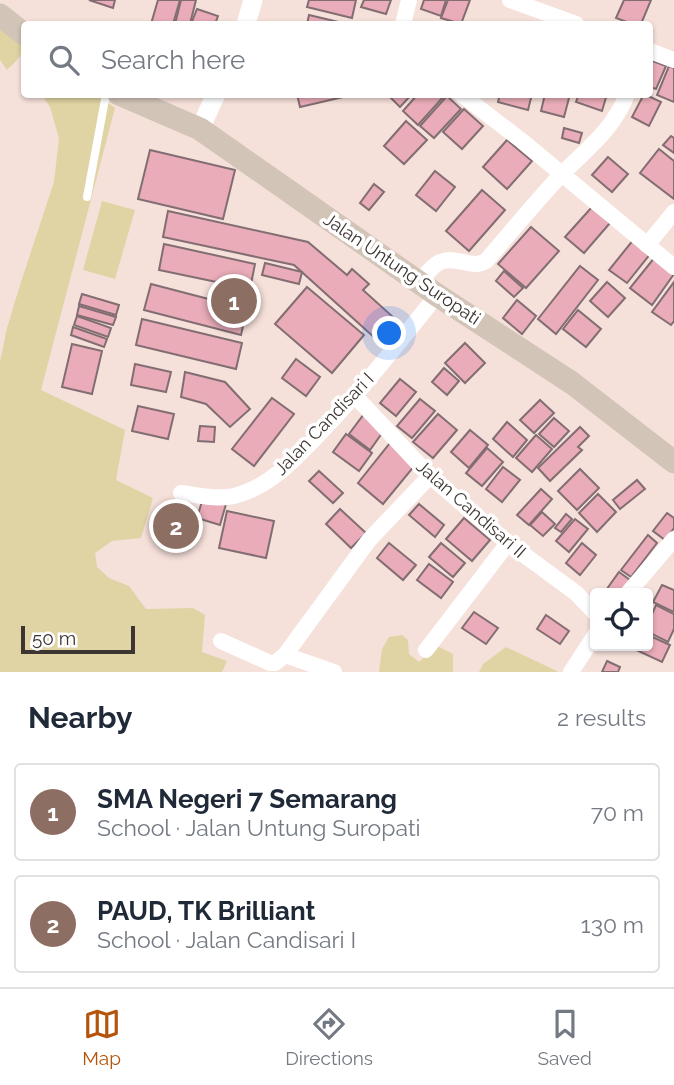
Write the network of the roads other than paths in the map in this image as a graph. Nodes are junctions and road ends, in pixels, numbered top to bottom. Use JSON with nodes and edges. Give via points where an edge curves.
{"nodes":[{"id":1,"x":253,"y":0,"type":"edge"},
{"id":2,"x":409,"y":0,"type":"edge"},
{"id":3,"x":510,"y":0,"type":"edge"},
{"id":4,"x":0,"y":15,"type":"edge"},
{"id":5,"x":247,"y":21,"type":"edge"},
{"id":6,"x":405,"y":21,"type":"edge"},
{"id":7,"x":568,"y":21,"type":"edge"},
{"id":8,"x":21,"y":32,"type":"edge"},
{"id":9,"x":653,"y":52,"type":"edge"},
{"id":10,"x":674,"y":60,"type":"edge"},
{"id":11,"x":105,"y":98,"type":"edge"},
{"id":12,"x":129,"y":98,"type":"edge"},
{"id":13,"x":214,"y":98,"type":"edge"},
{"id":14,"x":466,"y":98,"type":"edge"},
{"id":15,"x":624,"y":98,"type":"edge"},
{"id":16,"x":200,"y":129,"type":"junction"},
{"id":17,"x":561,"y":174,"type":"junction"},
{"id":18,"x":87,"y":197,"type":"dead end"},
{"id":19,"x":674,"y":212,"type":"edge"},
{"id":20,"x":647,"y":245,"type":"junction"},
{"id":21,"x":674,"y":267,"type":"edge"},
{"id":22,"x":428,"y":289,"type":"junction"},
{"id":23,"x":355,"y":396,"type":"junction"},
{"id":24,"x":674,"y":462,"type":"edge"},
{"id":25,"x":430,"y":476,"type":"junction"},
{"id":26,"x":181,"y":493,"type":"dead end"},
{"id":27,"x":674,"y":539,"type":"edge"},
{"id":28,"x":508,"y":543,"type":"junction"},
{"id":29,"x":632,"y":588,"type":"edge"},
{"id":30,"x":590,"y":608,"type":"edge"},
{"id":31,"x":221,"y":641,"type":"dead end"},
{"id":32,"x":590,"y":642,"type":"edge"},
{"id":33,"x":426,"y":650,"type":"dead end"},
{"id":34,"x":285,"y":655,"type":"junction"},
{"id":35,"x":334,"y":672,"type":"edge"},
{"id":36,"x":570,"y":672,"type":"edge"}],
"edges":[{"from":1,"to":5,"type":"street"},
{"from":2,"to":6,"type":"street"},
{"from":3,"to":7,"type":"street"},
{"from":4,"to":8,"type":"main road"},
{"from":9,"to":10,"type":"street"},
{"from":11,"to":18,"type":"lane"},
{"from":12,"to":16,"type":"main road","name":"Jalan Untung Suropati"},
{"from":13,"to":16,"type":"street"},
{"from":14,"to":17,"type":"street"},
{"from":15,"to":17,"type":"street","name":"Jalan Candisari I","via":[[608,128]]},
{"from":16,"to":22,"type":"main road","name":"Jalan Untung Suropati"},
{"from":17,"to":20,"type":"street"},
{"from":17,"to":22,"type":"street","name":"Jalan Candisari I","via":[[486,261],[477,265],[441,262]]},
{"from":19,"to":20,"type":"street"},
{"from":20,"to":21,"type":"street"},
{"from":22,"to":23,"type":"street","name":"Jalan Candisari I"},
{"from":22,"to":24,"type":"main road","name":"Jalan Untung Suropati","via":[[572,383]]},
{"from":23,"to":25,"type":"street","name":"Jalan Candisari II"},
{"from":23,"to":26,"type":"street","name":"Jalan Candisari I","via":[[278,474],[256,488],[232,497]]},
{"from":25,"to":28,"type":"street","name":"Jalan Candisari II"},
{"from":25,"to":34,"type":"street","via":[[369,540]]},
{"from":27,"to":29,"type":"street"},
{"from":28,"to":30,"type":"street","name":"Jalan Candisari II"},
{"from":28,"to":33,"type":"street"},
{"from":31,"to":34,"type":"street","via":[[270,663]]},
{"from":32,"to":36,"type":"street"},
{"from":34,"to":35,"type":"street"}]}
